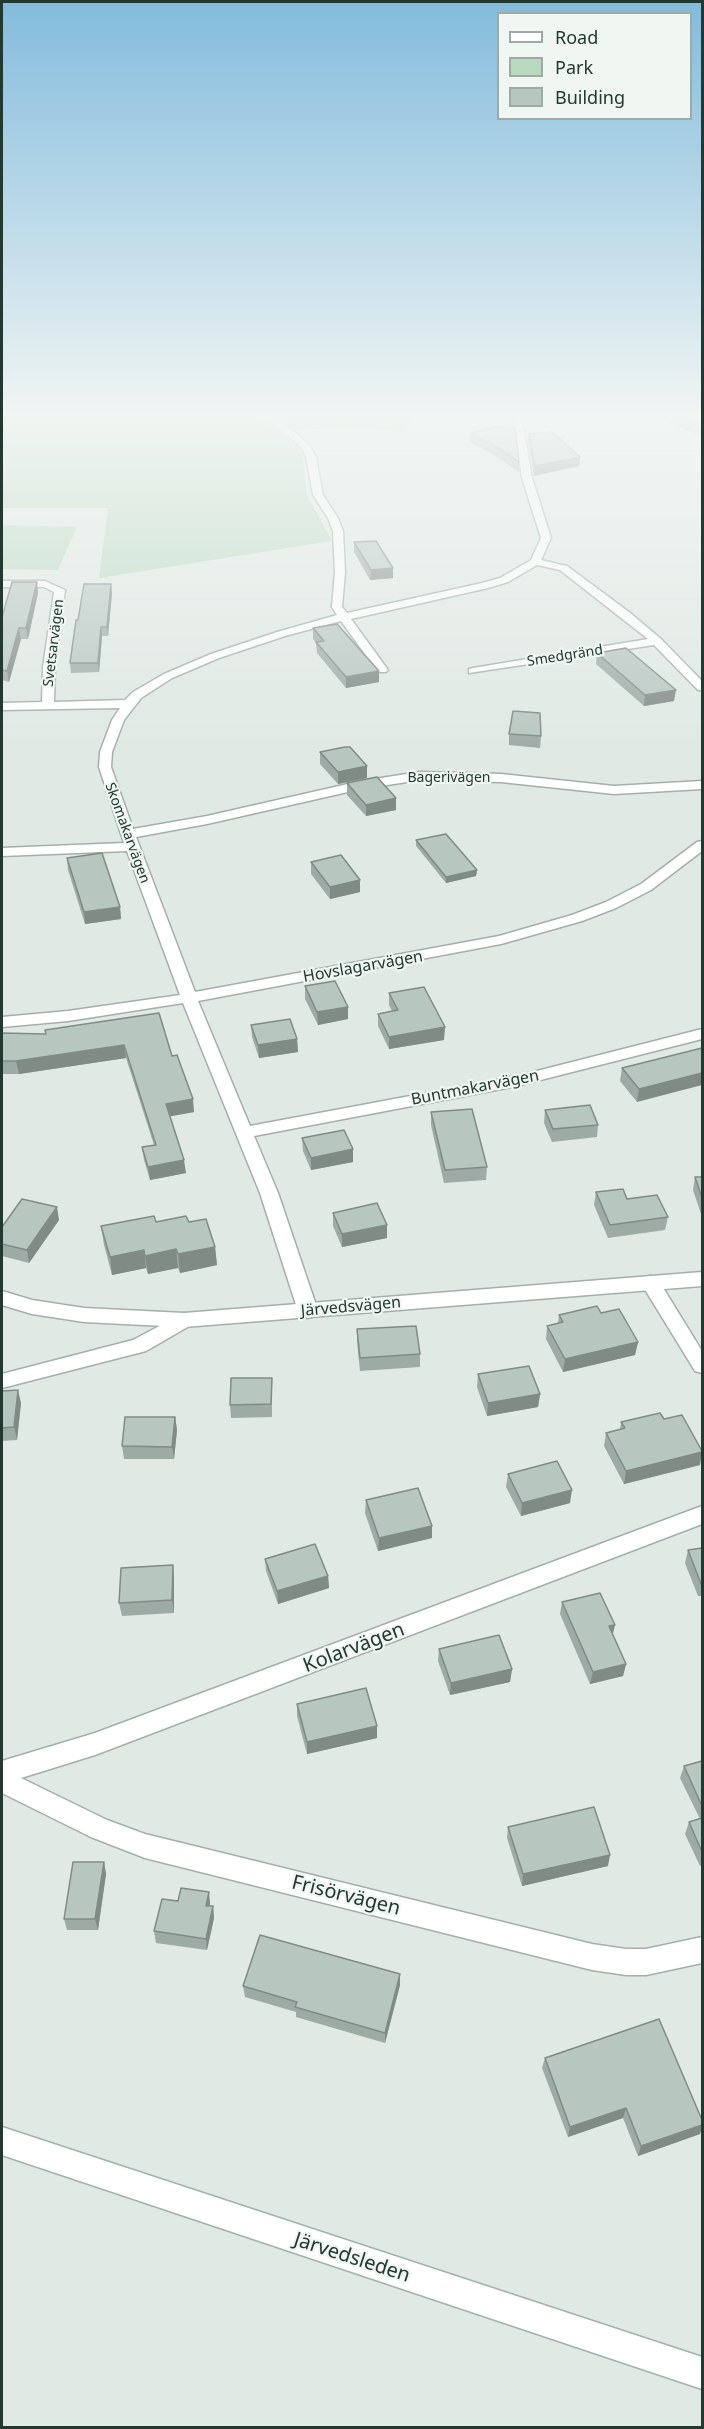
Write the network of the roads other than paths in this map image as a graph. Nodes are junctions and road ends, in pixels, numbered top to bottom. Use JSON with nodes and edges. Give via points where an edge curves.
{"nodes":[{"id":1,"x":337,"y":528,"type":"edge"},
{"id":2,"x":543,"y":528,"type":"edge"},
{"id":3,"x":535,"y":562,"type":"junction"},
{"id":4,"x":2,"y":584,"type":"edge"},
{"id":5,"x":344,"y":617,"type":"junction"},
{"id":6,"x":657,"y":641,"type":"junction"},
{"id":7,"x":382,"y":670,"type":"dead end"},
{"id":8,"x":473,"y":671,"type":"dead end"},
{"id":9,"x":702,"y":687,"type":"edge"},
{"id":10,"x":128,"y":704,"type":"junction"},
{"id":11,"x":48,"y":706,"type":"junction"},
{"id":12,"x":2,"y":707,"type":"edge"},
{"id":13,"x":702,"y":785,"type":"edge"},
{"id":14,"x":130,"y":841,"type":"junction"},
{"id":15,"x":702,"y":845,"type":"edge"},
{"id":16,"x":2,"y":852,"type":"edge"},
{"id":17,"x":189,"y":998,"type":"junction"},
{"id":18,"x":2,"y":1022,"type":"edge"},
{"id":19,"x":702,"y":1034,"type":"edge"},
{"id":20,"x":246,"y":1132,"type":"junction"},
{"id":21,"x":702,"y":1279,"type":"edge"},
{"id":22,"x":650,"y":1283,"type":"junction"},
{"id":23,"x":2,"y":1298,"type":"edge"},
{"id":24,"x":308,"y":1311,"type":"junction"},
{"id":25,"x":184,"y":1320,"type":"junction"},
{"id":26,"x":702,"y":1366,"type":"edge"},
{"id":27,"x":2,"y":1382,"type":"edge"},
{"id":28,"x":702,"y":1515,"type":"edge"},
{"id":29,"x":2,"y":1772,"type":"edge"},
{"id":30,"x":2,"y":1780,"type":"edge"},
{"id":31,"x":702,"y":1950,"type":"edge"},
{"id":32,"x":2,"y":2141,"type":"edge"},
{"id":33,"x":702,"y":2373,"type":"edge"}],
"edges":[{"from":1,"to":5,"type":"street","via":[[340,572],[337,607]]},
{"from":2,"to":3,"type":"street","via":[[546,538]]},
{"from":3,"to":5,"type":"street","name":"Skomakarvägen","via":[[504,580],[484,586]]},
{"from":3,"to":6,"type":"street","via":[[563,568]]},
{"from":4,"to":11,"type":"street","name":"Svetsarvägen","via":[[59,588]]},
{"from":5,"to":7,"type":"street"},
{"from":5,"to":10,"type":"street","name":"Skomakarvägen","via":[[215,656],[160,680]]},
{"from":6,"to":8,"type":"street","name":"Smedgränd"},
{"from":6,"to":9,"type":"street"},
{"from":10,"to":11,"type":"street"},
{"from":10,"to":14,"type":"street","name":"Skomakarvägen","via":[[106,752],[105,767]]},
{"from":11,"to":12,"type":"street"},
{"from":13,"to":14,"type":"street","name":"Bagerivägen","via":[[601,790],[483,777],[411,777],[207,820]]},
{"from":14,"to":16,"type":"street","name":"Bagerivägen"},
{"from":14,"to":17,"type":"street","name":"Skomakarvägen"},
{"from":15,"to":17,"type":"street","name":"Hovslagarvägen","via":[[646,886],[611,905],[536,931],[436,954]]},
{"from":17,"to":18,"type":"street","name":"Hovslagarvägen"},
{"from":17,"to":20,"type":"street","name":"Skomakarvägen"},
{"from":19,"to":20,"type":"street","name":"Buntmakarvägen","via":[[517,1082]]},
{"from":20,"to":24,"type":"street","name":"Skomakarvägen"},
{"from":21,"to":22,"type":"street","name":"Järvedsvägen"},
{"from":22,"to":24,"type":"street","name":"Järvedsvägen"},
{"from":22,"to":26,"type":"street"},
{"from":23,"to":25,"type":"street","name":"Järvedsvägen","via":[[84,1315]]},
{"from":24,"to":25,"type":"street","name":"Järvedsvägen"},
{"from":25,"to":27,"type":"street","via":[[139,1346]]},
{"from":28,"to":29,"type":"street","name":"Kolarvägen","via":[[106,1740]]},
{"from":30,"to":31,"type":"street","name":"Frisörvägen","via":[[100,1829],[145,1846],[592,1958],[646,1962]]},
{"from":32,"to":33,"type":"street","name":"Järvedsleden"}]}
